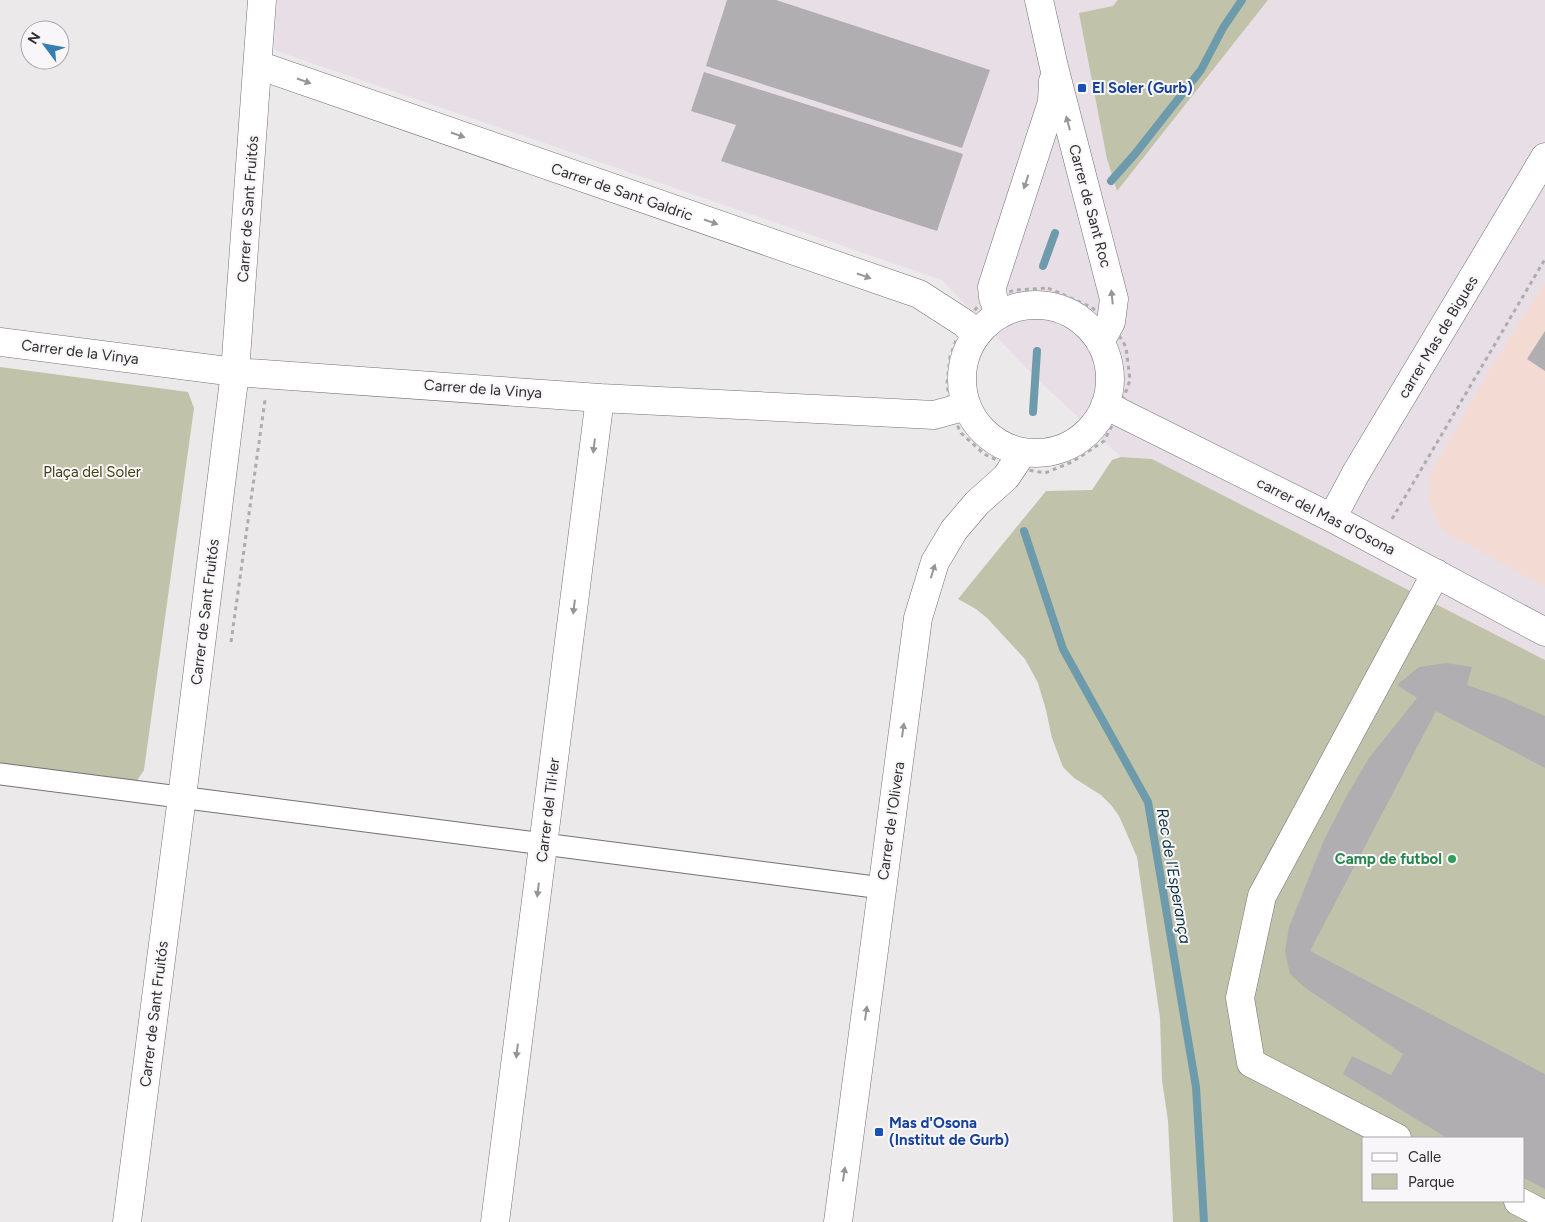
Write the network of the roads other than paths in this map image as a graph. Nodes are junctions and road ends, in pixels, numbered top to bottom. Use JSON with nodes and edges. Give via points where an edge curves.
{"nodes":[{"id":1,"x":262,"y":0,"type":"edge"},
{"id":2,"x":1040,"y":0,"type":"edge"},
{"id":3,"x":258,"y":65,"type":"junction"},
{"id":4,"x":1054,"y":67,"type":"junction"},
{"id":5,"x":1545,"y":157,"type":"edge"},
{"id":6,"x":996,"y":306,"type":"junction"},
{"id":7,"x":971,"y":328,"type":"junction"},
{"id":8,"x":1106,"y":332,"type":"junction"},
{"id":9,"x":0,"y":342,"type":"edge"},
{"id":10,"x":235,"y":372,"type":"junction"},
{"id":11,"x":600,"y":398,"type":"junction"},
{"id":12,"x":959,"y":409,"type":"junction"},
{"id":13,"x":1112,"y":409,"type":"junction"},
{"id":14,"x":1017,"y":460,"type":"junction"},
{"id":15,"x":1332,"y":518,"type":"junction"},
{"id":16,"x":1436,"y":574,"type":"junction"},
{"id":17,"x":1545,"y":632,"type":"edge"},
{"id":18,"x":0,"y":774,"type":"edge"},
{"id":19,"x":182,"y":797,"type":"junction"},
{"id":20,"x":544,"y":846,"type":"junction"},
{"id":21,"x":882,"y":888,"type":"junction"},
{"id":22,"x":1395,"y":1137,"type":"edge"},
{"id":23,"x":1520,"y":1202,"type":"edge"},
{"id":24,"x":1545,"y":1215,"type":"edge"},
{"id":25,"x":126,"y":1222,"type":"edge"},
{"id":26,"x":494,"y":1222,"type":"edge"},
{"id":27,"x":838,"y":1222,"type":"edge"}],
"edges":[{"from":1,"to":3,"type":"street","name":"Carrer de Sant Fruitós"},
{"from":2,"to":4,"type":"street","name":"Carrer de Sant Roc"},
{"from":3,"to":7,"type":"street","name":"Carrer de Sant Galdric","one_way":true,"via":[[919,294]]},
{"from":3,"to":10,"type":"street","name":"Carrer de Sant Fruitós"},
{"from":4,"to":6,"type":"street","name":"Carrer de Sant Roc","one_way":true,"via":[[1052,102],[992,286]]},
{"from":8,"to":4,"type":"street","name":"Carrer de Sant Roc","one_way":true,"via":[[1114,299]]},
{"from":5,"to":15,"type":"street","name":"carrer Mas de Bigues"},
{"from":6,"to":7,"type":"street","via":[[991,321]]},
{"from":6,"to":8,"type":"street","via":[[1010,310],[1023,306],[1049,306]]},
{"from":7,"to":12,"type":"street"},
{"from":8,"to":13,"type":"street","via":[[1108,393]]},
{"from":9,"to":10,"type":"street","name":"Carrer de la Vinya"},
{"from":10,"to":11,"type":"street","name":"Carrer de la Vinya"},
{"from":10,"to":19,"type":"street","name":"Carrer de Sant Fruitós"},
{"from":11,"to":12,"type":"street","name":"Carrer de la Vinya","via":[[934,415]]},
{"from":11,"to":20,"type":"street","name":"Carrer del Til·ler","one_way":true},
{"from":12,"to":14,"type":"street","via":[[1005,446]]},
{"from":13,"to":14,"type":"street","via":[[1072,443]]},
{"from":13,"to":15,"type":"street","name":"carrer del Mas d'Osona"},
{"from":21,"to":14,"type":"street","name":"Carrer de l'Olivera","one_way":true,"via":[[918,618],[935,562],[954,530],[1006,477]]},
{"from":15,"to":16,"type":"street","name":"carrer del Mas d'Osona"},
{"from":16,"to":17,"type":"street","name":"carrer del Mas d'Osona"},
{"from":16,"to":22,"type":"street","via":[[1262,896],[1240,998],[1252,1063]]},
{"from":18,"to":19,"type":"street"},
{"from":19,"to":20,"type":"street"},
{"from":19,"to":25,"type":"street","name":"Carrer de Sant Fruitós"},
{"from":20,"to":21,"type":"street"},
{"from":20,"to":26,"type":"street","name":"Carrer del Til·ler","one_way":true},
{"from":27,"to":21,"type":"street","name":"Carrer de l'Olivera","one_way":true},
{"from":23,"to":24,"type":"street"}]}
